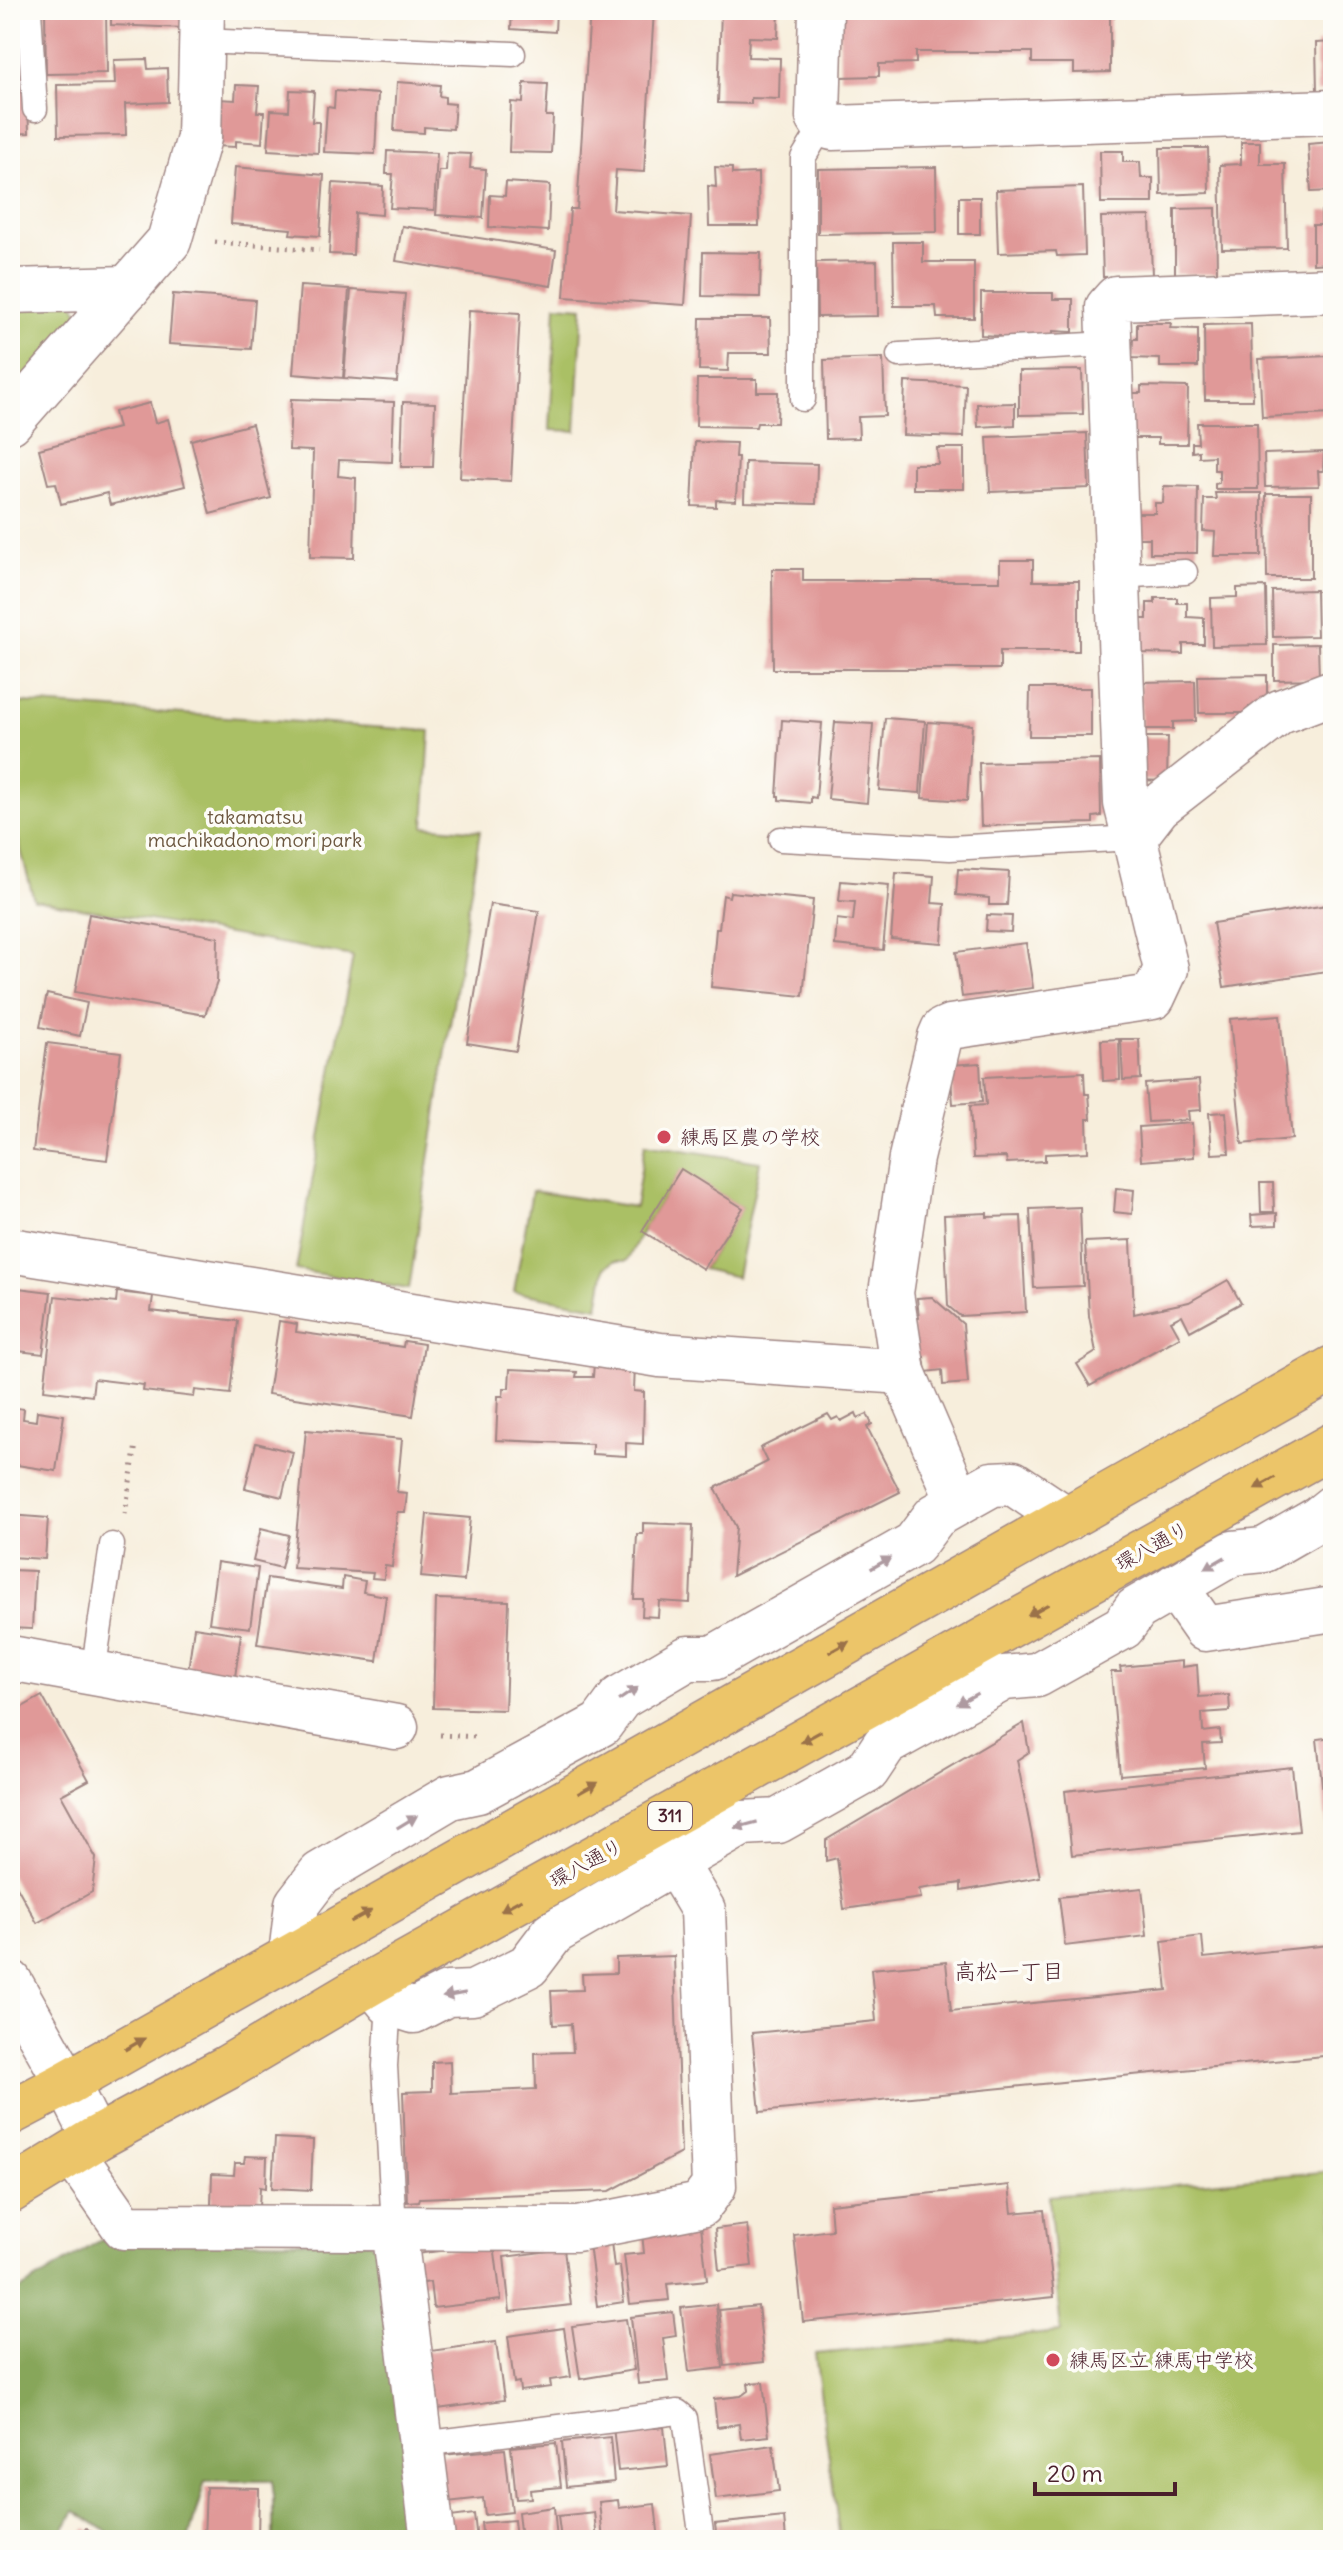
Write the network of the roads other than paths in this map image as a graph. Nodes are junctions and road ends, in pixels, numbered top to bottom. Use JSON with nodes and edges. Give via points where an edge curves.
{"nodes":[{"id":1,"x":29,"y":10,"type":"edge"},
{"id":2,"x":821,"y":10,"type":"edge"},
{"id":3,"x":202,"y":26,"type":"edge"},
{"id":4,"x":513,"y":54,"type":"dead end"},
{"id":5,"x":35,"y":109,"type":"dead end"},
{"id":6,"x":1333,"y":112,"type":"edge"},
{"id":7,"x":823,"y":125,"type":"junction"},
{"id":8,"x":128,"y":288,"type":"junction"},
{"id":9,"x":1333,"y":290,"type":"edge"},
{"id":10,"x":10,"y":291,"type":"edge"},
{"id":11,"x":1110,"y":344,"type":"junction"},
{"id":12,"x":899,"y":355,"type":"dead end"},
{"id":13,"x":803,"y":399,"type":"dead end"},
{"id":14,"x":10,"y":422,"type":"edge"},
{"id":15,"x":1185,"y":572,"type":"dead end"},
{"id":16,"x":1117,"y":576,"type":"junction"},
{"id":17,"x":1333,"y":692,"type":"edge"},
{"id":18,"x":1134,"y":838,"type":"junction"},
{"id":19,"x":781,"y":839,"type":"dead end"},
{"id":20,"x":10,"y":1250,"type":"edge"},
{"id":21,"x":1333,"y":1368,"type":"edge"},
{"id":22,"x":903,"y":1372,"type":"junction"},
{"id":23,"x":1333,"y":1445,"type":"edge"},
{"id":24,"x":959,"y":1502,"type":"junction"},
{"id":25,"x":1333,"y":1507,"type":"edge"},
{"id":26,"x":1067,"y":1519,"type":"junction"},
{"id":27,"x":112,"y":1545,"type":"road end"},
{"id":28,"x":1175,"y":1586,"type":"junction"},
{"id":29,"x":1333,"y":1609,"type":"edge"},
{"id":30,"x":10,"y":1658,"type":"edge"},
{"id":31,"x":93,"y":1673,"type":"junction"},
{"id":32,"x":396,"y":1727,"type":"road end"},
{"id":33,"x":675,"y":1863,"type":"junction"},
{"id":34,"x":291,"y":1955,"type":"junction"},
{"id":35,"x":10,"y":1982,"type":"edge"},
{"id":36,"x":380,"y":1993,"type":"junction"},
{"id":37,"x":67,"y":2083,"type":"junction"},
{"id":38,"x":10,"y":2113,"type":"edge"},
{"id":39,"x":84,"y":2146,"type":"junction"},
{"id":40,"x":10,"y":2191,"type":"edge"},
{"id":41,"x":10,"y":2220,"type":"edge"},
{"id":42,"x":394,"y":2228,"type":"junction"},
{"id":43,"x":422,"y":2444,"type":"junction"},
{"id":44,"x":433,"y":2540,"type":"edge"},
{"id":45,"x":702,"y":2540,"type":"edge"}],
"edges":[{"from":1,"to":5,"type":"lane"},
{"from":2,"to":7,"type":"street","via":[[818,117]]},
{"from":3,"to":4,"type":"lane"},
{"from":3,"to":8,"type":"street","via":[[199,138],[170,239]]},
{"from":6,"to":7,"type":"street"},
{"from":7,"to":13,"type":"lane","via":[[803,158]]},
{"from":8,"to":10,"type":"street"},
{"from":8,"to":14,"type":"street"},
{"from":9,"to":11,"type":"street","via":[[1116,298],[1108,307]]},
{"from":11,"to":12,"type":"lane"},
{"from":11,"to":16,"type":"street"},
{"from":15,"to":16,"type":"lane"},
{"from":16,"to":18,"type":"street","via":[[1126,803]]},
{"from":17,"to":18,"type":"street","via":[[1280,712],[1158,807]]},
{"from":18,"to":19,"type":"lane","via":[[950,848]]},
{"from":18,"to":22,"type":"street","via":[[1166,969],[1153,997],[943,1030],[911,1158],[891,1293]]},
{"from":20,"to":22,"type":"street","via":[[660,1355]]},
{"from":21,"to":26,"type":"main road"},
{"from":22,"to":24,"type":"street"},
{"from":23,"to":36,"type":"main road","name":"環八通り","number":"311","one_way":true},
{"from":24,"to":26,"type":"street","via":[[992,1484],[1013,1483]]},
{"from":34,"to":24,"type":"street","one_way":true,"via":[[297,1904],[320,1874],[450,1797],[478,1791],[601,1724],[620,1698],[688,1658],[713,1658],[914,1544],[935,1516]]},
{"from":25,"to":28,"type":"street","one_way":true,"via":[[1264,1550],[1233,1553]]},
{"from":34,"to":26,"type":"main road","one_way":true},
{"from":27,"to":31,"type":"lane"},
{"from":28,"to":29,"type":"street","via":[[1205,1629]]},
{"from":28,"to":33,"type":"street","one_way":true,"via":[[1136,1609],[1123,1627],[1037,1675],[1004,1678],[885,1744],[867,1771],[816,1800],[778,1821],[743,1823]]},
{"from":30,"to":31,"type":"street"},
{"from":31,"to":32,"type":"street"},
{"from":33,"to":36,"type":"street","one_way":true,"via":[[553,1933],[528,1966],[473,1993],[447,1994],[414,2011]]},
{"from":33,"to":42,"type":"street","via":[[703,1910],[714,2186],[700,2205],[577,2229]]},
{"from":37,"to":34,"type":"main road","one_way":true},
{"from":35,"to":37,"type":"street"},
{"from":36,"to":39,"type":"main road","name":"環八通り","number":"311","via":[[228,2067]]},
{"from":36,"to":42,"type":"lane"},
{"from":37,"to":38,"type":"main road"},
{"from":37,"to":39,"type":"street"},
{"from":39,"to":40,"type":"main road","name":"環八通り","number":"311"},
{"from":39,"to":41,"type":"main road","number":"311"},
{"from":39,"to":42,"type":"street","via":[[124,2227]]},
{"from":42,"to":43,"type":"street"},
{"from":43,"to":44,"type":"street"},
{"from":43,"to":45,"type":"lane","via":[[678,2412],[685,2418]]}]}
